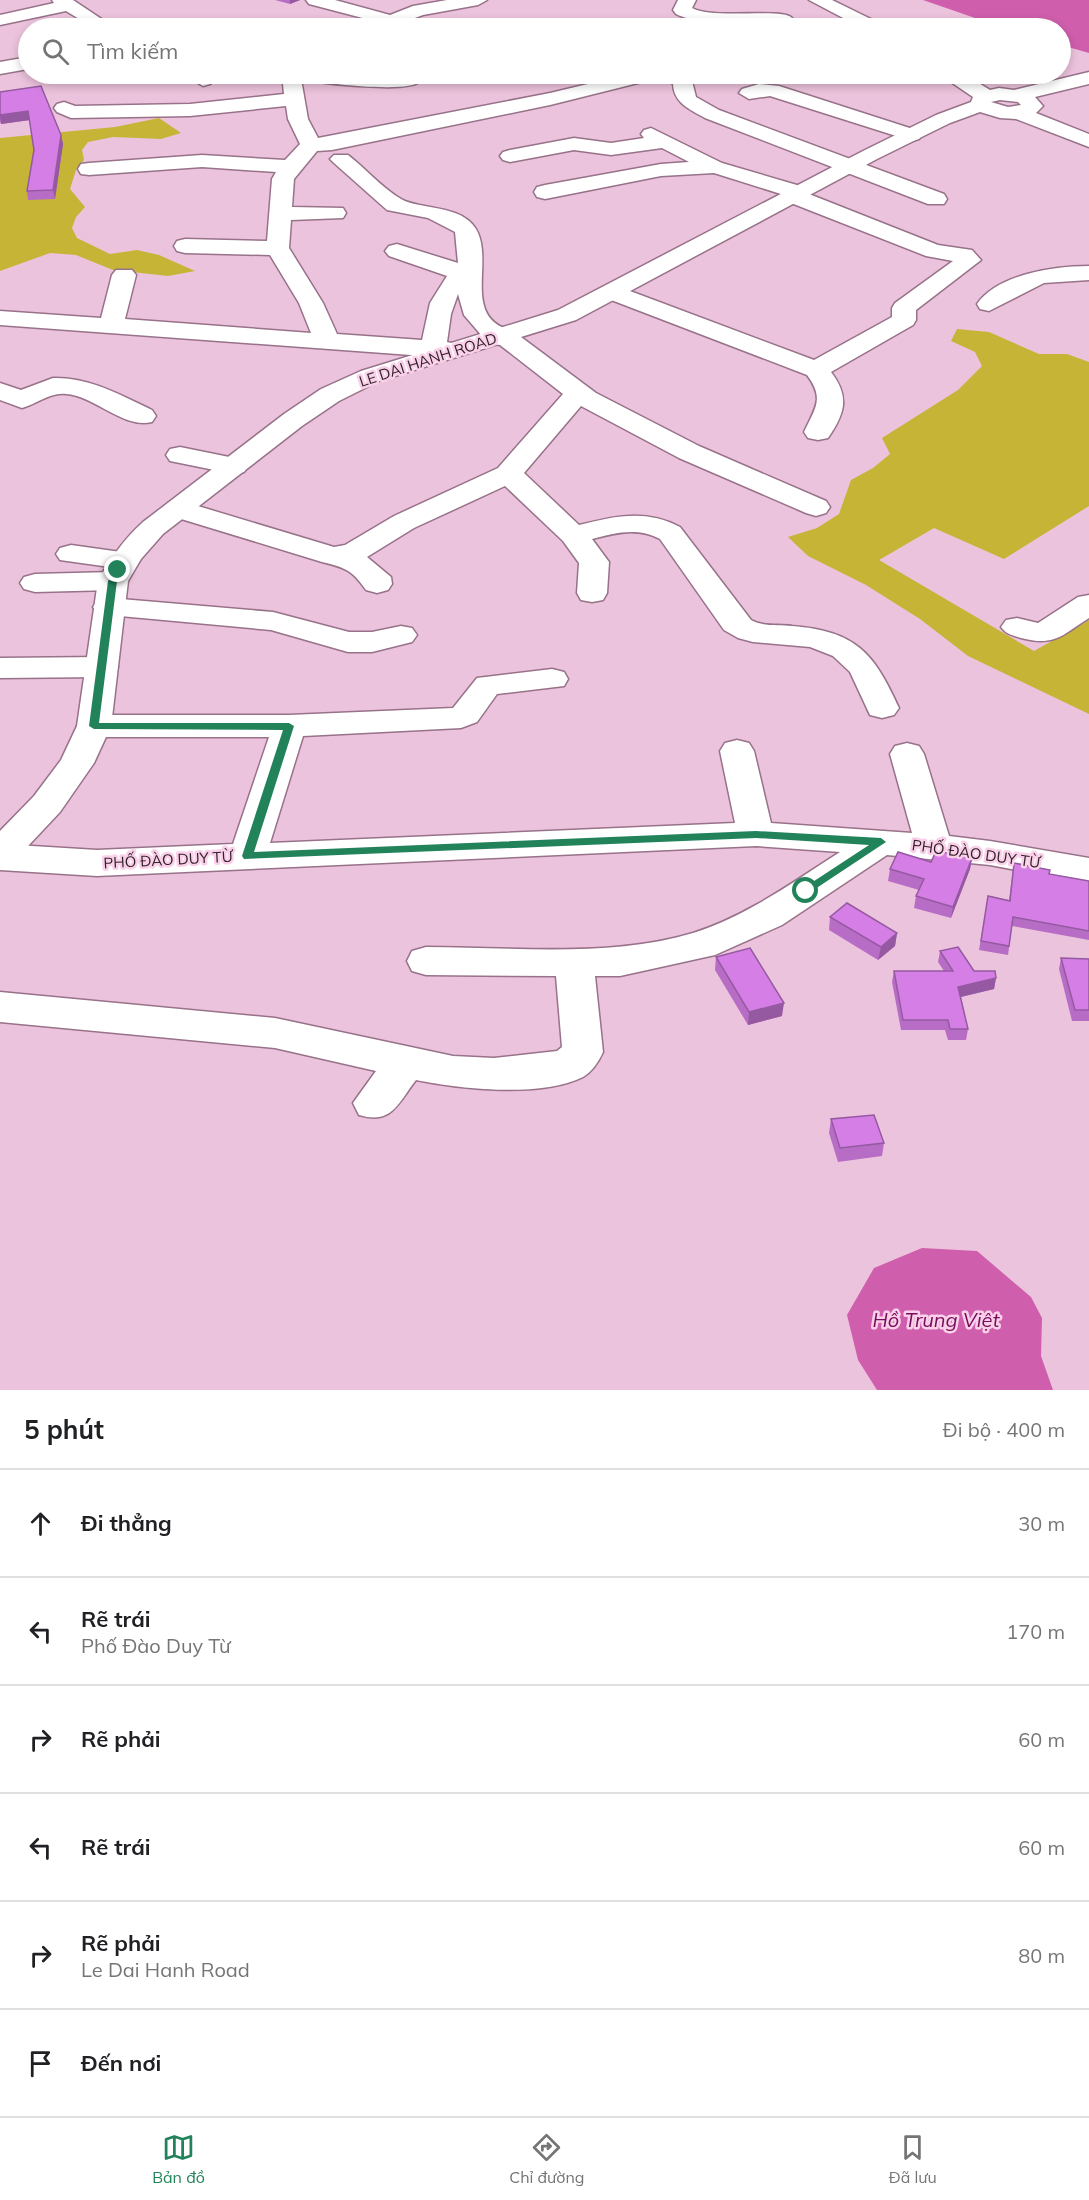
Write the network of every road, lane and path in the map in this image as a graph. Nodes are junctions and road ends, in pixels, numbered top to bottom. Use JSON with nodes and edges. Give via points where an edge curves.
{"nodes":[{"id":1,"x":315,"y":0,"type":"edge"},
{"id":2,"x":478,"y":0,"type":"edge"},
{"id":3,"x":687,"y":0,"type":"edge"},
{"id":4,"x":818,"y":0,"type":"edge"},
{"id":5,"x":65,"y":1,"type":"edge"},
{"id":6,"x":441,"y":3,"type":"edge"},
{"id":7,"x":411,"y":13,"type":"junction"},
{"id":8,"x":91,"y":18,"type":"edge"},
{"id":9,"x":381,"y":18,"type":"edge"},
{"id":10,"x":399,"y":18,"type":"edge"},
{"id":11,"x":424,"y":18,"type":"edge"},
{"id":12,"x":716,"y":18,"type":"edge"},
{"id":13,"x":855,"y":18,"type":"edge"},
{"id":14,"x":0,"y":20,"type":"edge"},
{"id":15,"x":18,"y":65,"type":"edge"},
{"id":16,"x":0,"y":68,"type":"edge"},
{"id":17,"x":1089,"y":78,"type":"edge"},
{"id":18,"x":1071,"y":83,"type":"edge"},
{"id":19,"x":292,"y":84,"type":"edge"},
{"id":20,"x":611,"y":84,"type":"edge"},
{"id":21,"x":682,"y":84,"type":"edge"},
{"id":22,"x":970,"y":84,"type":"edge"},
{"id":23,"x":1069,"y":84,"type":"edge"},
{"id":24,"x":1089,"y":88,"type":"edge"},
{"id":25,"x":749,"y":93,"type":"dead end"},
{"id":26,"x":294,"y":99,"type":"junction"},
{"id":27,"x":1007,"y":103,"type":"junction"},
{"id":28,"x":64,"y":108,"type":"dead end"},
{"id":29,"x":921,"y":131,"type":"junction"},
{"id":30,"x":1081,"y":137,"type":"edge"},
{"id":31,"x":311,"y":145,"type":"junction"},
{"id":32,"x":510,"y":156,"type":"dead end"},
{"id":33,"x":341,"y":159,"type":"dead end"},
{"id":34,"x":851,"y":165,"type":"junction"},
{"id":35,"x":714,"y":166,"type":"junction"},
{"id":36,"x":290,"y":167,"type":"junction"},
{"id":37,"x":89,"y":169,"type":"dead end"},
{"id":38,"x":545,"y":192,"type":"dead end"},
{"id":39,"x":797,"y":195,"type":"junction"},
{"id":40,"x":936,"y":199,"type":"dead end"},
{"id":41,"x":332,"y":209,"type":"dead end"},
{"id":42,"x":280,"y":211,"type":"junction"},
{"id":43,"x":185,"y":246,"type":"dead end"},
{"id":44,"x":278,"y":248,"type":"junction"},
{"id":45,"x":397,"y":251,"type":"dead end"},
{"id":46,"x":465,"y":272,"type":"junction"},
{"id":47,"x":1089,"y":273,"type":"edge"},
{"id":48,"x":124,"y":275,"type":"dead end"},
{"id":49,"x":614,"y":293,"type":"junction"},
{"id":50,"x":989,"y":304,"type":"dead end"},
{"id":51,"x":0,"y":318,"type":"edge"},
{"id":52,"x":111,"y":326,"type":"junction"},
{"id":53,"x":500,"y":337,"type":"junction"},
{"id":54,"x":327,"y":340,"type":"junction"},
{"id":55,"x":443,"y":349,"type":"junction"},
{"id":56,"x":816,"y":370,"type":"junction"},
{"id":57,"x":578,"y":393,"type":"junction"},
{"id":58,"x":7,"y":401,"type":"edge"},
{"id":59,"x":143,"y":416,"type":"dead end"},
{"id":60,"x":818,"y":432,"type":"dead end"},
{"id":61,"x":180,"y":455,"type":"dead end"},
{"id":62,"x":234,"y":466,"type":"junction"},
{"id":63,"x":508,"y":474,"type":"junction"},
{"id":64,"x":816,"y":507,"type":"dead end"},
{"id":65,"x":178,"y":509,"type":"junction"},
{"id":66,"x":573,"y":535,"type":"junction"},
{"id":67,"x":71,"y":554,"type":"dead end"},
{"id":68,"x":345,"y":555,"type":"junction"},
{"id":69,"x":35,"y":583,"type":"dead end"},
{"id":70,"x":377,"y":584,"type":"dead end"},
{"id":71,"x":591,"y":593,"type":"dead end"},
{"id":72,"x":113,"y":594,"type":"junction"},
{"id":73,"x":1089,"y":604,"type":"edge"},
{"id":74,"x":1017,"y":627,"type":"dead end"},
{"id":75,"x":218,"y":628,"type":"dead end"},
{"id":76,"x":401,"y":635,"type":"dead end"},
{"id":77,"x":0,"y":668,"type":"edge"},
{"id":78,"x":102,"y":668,"type":"junction"},
{"id":79,"x":552,"y":679,"type":"dead end"},
{"id":80,"x":882,"y":708,"type":"dead end"},
{"id":81,"x":94,"y":726,"type":"junction"},
{"id":82,"x":289,"y":726,"type":"junction"},
{"id":83,"x":737,"y":751,"type":"dead end"},
{"id":84,"x":907,"y":754,"type":"dead end"},
{"id":85,"x":756,"y":834,"type":"junction"},
{"id":86,"x":881,"y":842,"type":"junction"},
{"id":87,"x":934,"y":847,"type":"junction"},
{"id":88,"x":0,"y":855,"type":"edge"},
{"id":89,"x":248,"y":856,"type":"junction"},
{"id":90,"x":1089,"y":871,"type":"edge"},
{"id":91,"x":426,"y":961,"type":"dead end"},
{"id":92,"x":574,"y":963,"type":"junction"},
{"id":93,"x":0,"y":1007,"type":"edge"},
{"id":94,"x":407,"y":1061,"type":"junction"},
{"id":95,"x":374,"y":1103,"type":"dead end"}],
"edges":[{"from":1,"to":9,"type":"street"},
{"from":2,"to":6,"type":"street"},
{"from":3,"to":12,"type":"street","via":[[682,10]]},
{"from":4,"to":13,"type":"street"},
{"from":5,"to":8,"type":"street"},
{"from":5,"to":14,"type":"street"},
{"from":6,"to":7,"type":"street"},
{"from":7,"to":10,"type":"street"},
{"from":7,"to":11,"type":"street"},
{"from":15,"to":16,"type":"street"},
{"from":17,"to":18,"type":"street"},
{"from":19,"to":26,"type":"street"},
{"from":20,"to":31,"type":"street","via":[[332,144]]},
{"from":21,"to":34,"type":"street","via":[[683,93],[704,110]]},
{"from":22,"to":27,"type":"street"},
{"from":23,"to":27,"type":"street"},
{"from":24,"to":27,"type":"street"},
{"from":25,"to":29,"type":"street","via":[[772,90]]},
{"from":26,"to":28,"type":"street","via":[[123,113],[70,112]]},
{"from":26,"to":31,"type":"street","via":[[300,125]]},
{"from":27,"to":29,"type":"street","name":"LE DAI HANH ROAD"},
{"from":27,"to":30,"type":"street"},
{"from":29,"to":34,"type":"street","name":"LE DAI HANH ROAD"},
{"from":31,"to":36,"type":"street"},
{"from":32,"to":35,"type":"street","via":[[574,144],[610,149],[658,138]]},
{"from":33,"to":46,"type":"street","via":[[387,200],[434,212],[464,228],[468,236]]},
{"from":34,"to":39,"type":"street","name":"LE DAI HANH ROAD"},
{"from":34,"to":40,"type":"street"},
{"from":35,"to":38,"type":"street","via":[[662,170]]},
{"from":35,"to":39,"type":"street"},
{"from":36,"to":37,"type":"street","via":[[202,161]]},
{"from":36,"to":42,"type":"street","via":[[281,187]]},
{"from":39,"to":49,"type":"street","name":"LE DAI HANH ROAD"},
{"from":39,"to":56,"type":"street","via":[[934,251],[964,255],[969,260],[904,308],[904,320]]},
{"from":41,"to":42,"type":"street"},
{"from":42,"to":44,"type":"street"},
{"from":43,"to":44,"type":"street"},
{"from":44,"to":54,"type":"street","via":[[311,303]]},
{"from":45,"to":46,"type":"street"},
{"from":46,"to":53,"type":"street","via":[[468,303],[474,315]]},
{"from":46,"to":55,"type":"street","via":[[451,284],[437,315]]},
{"from":47,"to":50,"type":"street","via":[[1056,273],[1025,280]]},
{"from":48,"to":52,"type":"street"},
{"from":49,"to":53,"type":"street","name":"LE DAI HANH ROAD","via":[[567,315]]},
{"from":49,"to":56,"type":"street"},
{"from":51,"to":52,"type":"street"},
{"from":52,"to":54,"type":"street","via":[[205,340]]},
{"from":53,"to":55,"type":"street","name":"LE DAI HANH ROAD"},
{"from":53,"to":57,"type":"street"},
{"from":54,"to":55,"type":"street"},
{"from":55,"to":62,"type":"street","name":"LE DAI HANH ROAD","via":[[330,395]]},
{"from":56,"to":60,"type":"street","via":[[831,388],[832,398]]},
{"from":57,"to":63,"type":"street"},
{"from":57,"to":64,"type":"street","via":[[689,452]]},
{"from":58,"to":59,"type":"street","via":[[66,386],[80,388]]},
{"from":61,"to":62,"type":"street"},
{"from":62,"to":65,"type":"street","name":"LE DAI HANH ROAD"},
{"from":63,"to":66,"type":"street"},
{"from":63,"to":68,"type":"street","via":[[404,522]]},
{"from":65,"to":68,"type":"street","via":[[333,556]]},
{"from":65,"to":72,"type":"street","name":"LE DAI HANH ROAD","via":[[137,542]]},
{"from":66,"to":71,"type":"street","via":[[594,562]]},
{"from":66,"to":80,"type":"street","via":[[632,522],[658,525],[670,533],[745,632],[811,636],[849,652],[863,666]]},
{"from":67,"to":72,"type":"street"},
{"from":68,"to":70,"type":"street","via":[[376,577]]},
{"from":69,"to":72,"type":"street"},
{"from":72,"to":75,"type":"street"},
{"from":72,"to":76,"type":"street","via":[[273,621],[348,642],[372,642]]},
{"from":72,"to":78,"type":"street"},
{"from":73,"to":74,"type":"street","via":[[1042,634]]},
{"from":77,"to":78,"type":"street"},
{"from":78,"to":81,"type":"street"},
{"from":79,"to":82,"type":"street","via":[[482,688],[469,713],[461,718]]},
{"from":81,"to":82,"type":"street"},
{"from":81,"to":88,"type":"street","via":[[76,763],[47,804]]},
{"from":82,"to":89,"type":"street"},
{"from":83,"to":85,"type":"street"},
{"from":84,"to":87,"type":"street"},
{"from":85,"to":86,"type":"street","name":"PHỐ ĐÀO DUY TỪ"},
{"from":85,"to":89,"type":"street","name":"PHỐ ĐÀO DUY TỪ"},
{"from":86,"to":87,"type":"street","name":"PHỐ ĐÀO DUY TỪ"},
{"from":86,"to":92,"type":"street","via":[[769,916],[701,945],[639,960]]},
{"from":87,"to":90,"type":"street","name":"PHỐ ĐÀO DUY TỪ"},
{"from":88,"to":89,"type":"street","name":"PHỐ ĐÀO DUY TỪ","via":[[97,863]]},
{"from":91,"to":92,"type":"street"},
{"from":92,"to":94,"type":"street","via":[[583,1052],[569,1065],[494,1074],[453,1072]]},
{"from":93,"to":94,"type":"street","via":[[275,1033]]},
{"from":94,"to":95,"type":"street"}]}
